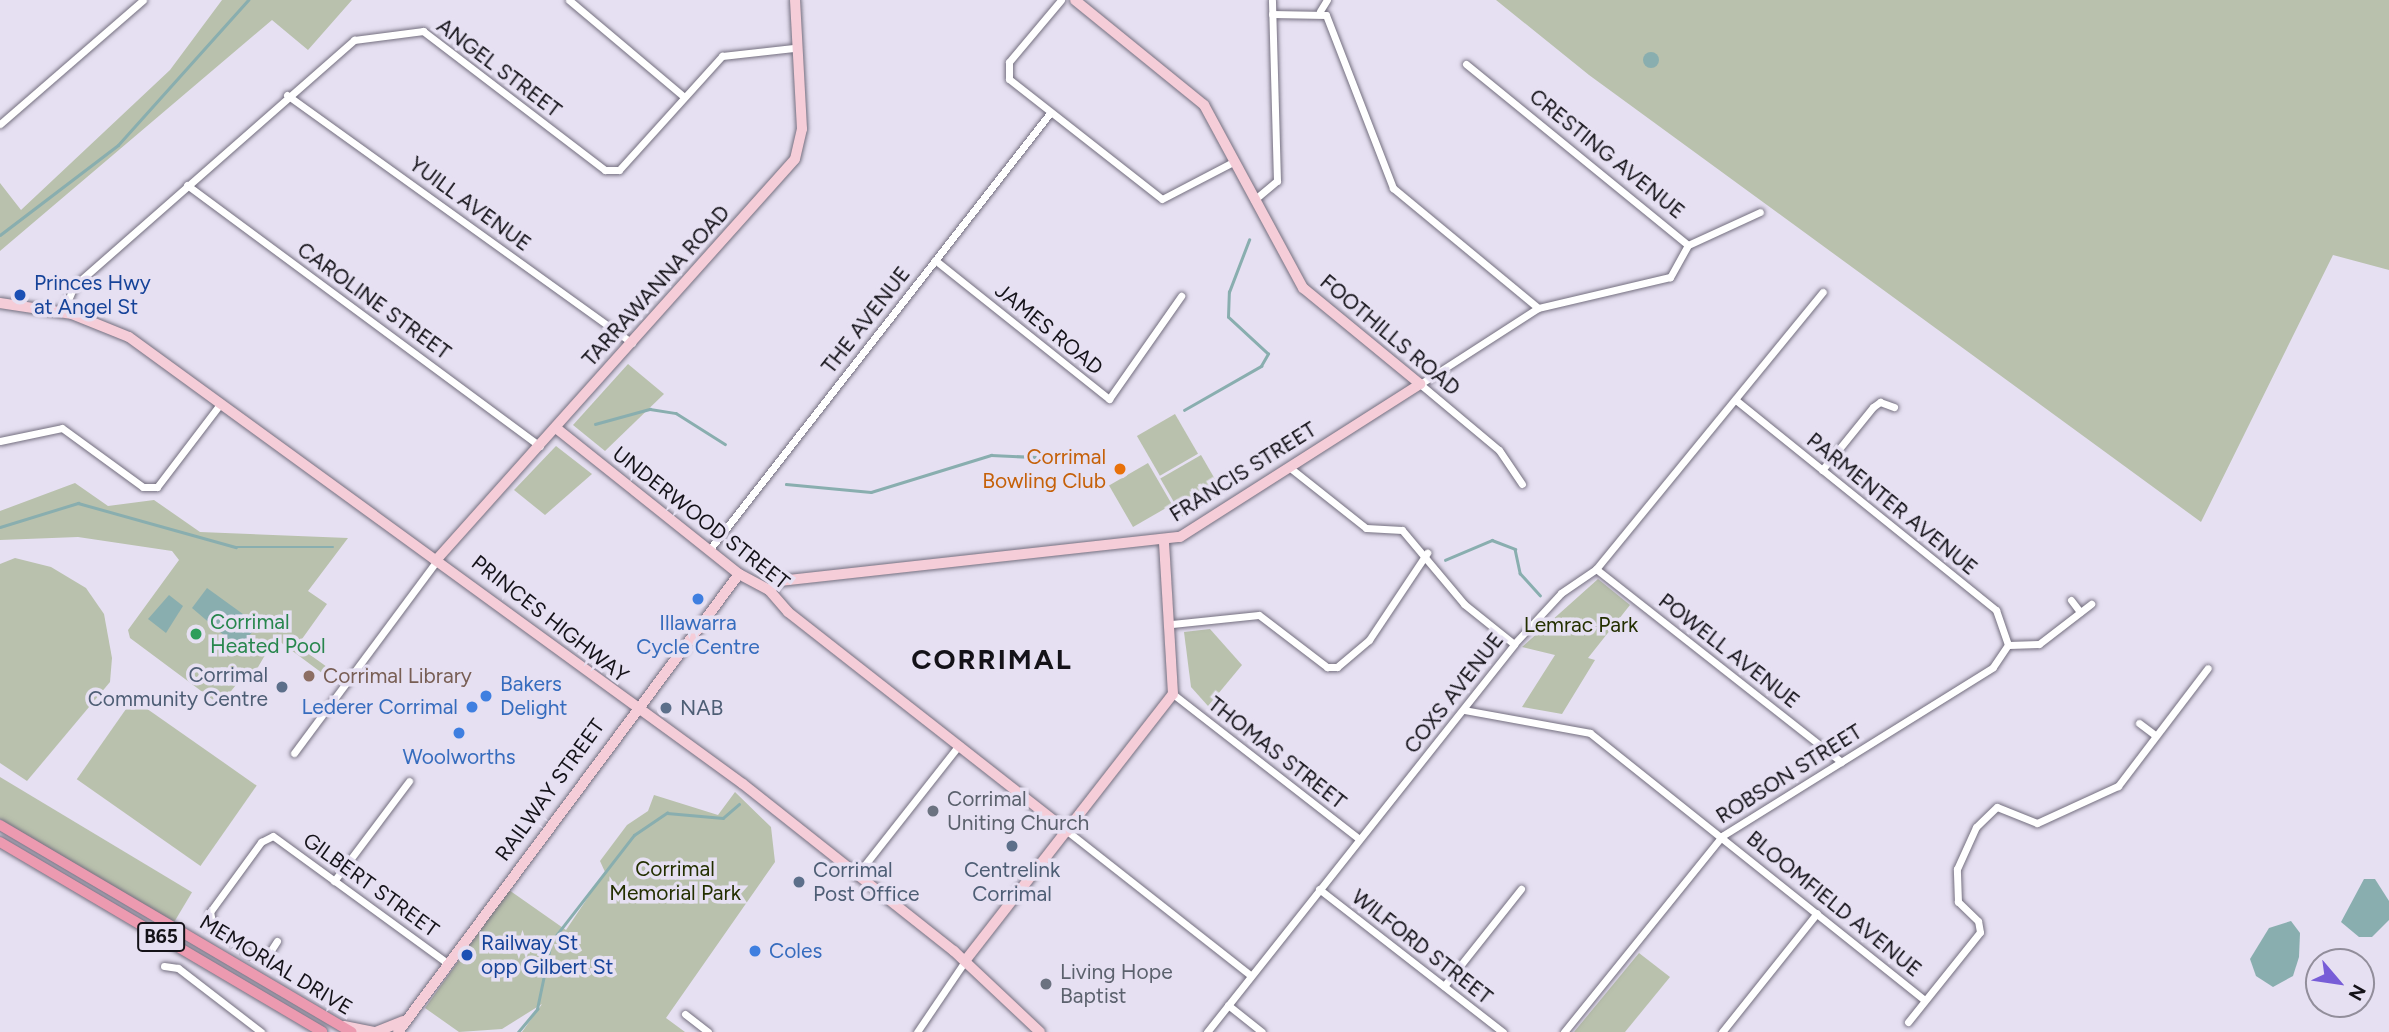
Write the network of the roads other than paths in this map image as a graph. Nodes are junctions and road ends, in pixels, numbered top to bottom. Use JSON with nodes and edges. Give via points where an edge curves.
{"nodes":[{"id":1,"x":143,"y":0,"type":"edge"},
{"id":2,"x":569,"y":0,"type":"edge"},
{"id":3,"x":795,"y":0,"type":"edge"},
{"id":4,"x":1061,"y":0,"type":"edge"},
{"id":5,"x":1075,"y":0,"type":"edge"},
{"id":6,"x":1272,"y":0,"type":"edge"},
{"id":7,"x":1327,"y":0,"type":"edge"},
{"id":8,"x":1320,"y":10,"type":"junction"},
{"id":9,"x":1272,"y":14,"type":"junction"},
{"id":10,"x":794,"y":48,"type":"junction"},
{"id":11,"x":1466,"y":64,"type":"dead end"},
{"id":12,"x":287,"y":95,"type":"junction"},
{"id":13,"x":684,"y":97,"type":"junction"},
{"id":14,"x":1050,"y":113,"type":"junction"},
{"id":15,"x":0,"y":124,"type":"edge"},
{"id":16,"x":1235,"y":161,"type":"junction"},
{"id":17,"x":187,"y":185,"type":"junction"},
{"id":18,"x":1254,"y":200,"type":"junction"},
{"id":19,"x":1760,"y":212,"type":"dead end"},
{"id":20,"x":1688,"y":245,"type":"junction"},
{"id":21,"x":935,"y":260,"type":"junction"},
{"id":22,"x":1823,"y":292,"type":"dead end"},
{"id":23,"x":1181,"y":296,"type":"dead end"},
{"id":24,"x":0,"y":303,"type":"edge"},
{"id":25,"x":1538,"y":308,"type":"junction"},
{"id":26,"x":63,"y":312,"type":"junction"},
{"id":27,"x":632,"y":343,"type":"junction"},
{"id":28,"x":1420,"y":384,"type":"junction"},
{"id":29,"x":1877,"y":392,"type":"dead end"},
{"id":30,"x":1737,"y":401,"type":"junction"},
{"id":31,"x":1880,"y":402,"type":"junction"},
{"id":32,"x":221,"y":403,"type":"junction"},
{"id":33,"x":1894,"y":407,"type":"dead end"},
{"id":34,"x":556,"y":428,"type":"junction"},
{"id":35,"x":0,"y":441,"type":"edge"},
{"id":36,"x":540,"y":446,"type":"junction"},
{"id":37,"x":1289,"y":467,"type":"junction"},
{"id":38,"x":1822,"y":470,"type":"junction"},
{"id":39,"x":1522,"y":484,"type":"dead end"},
{"id":40,"x":1164,"y":541,"type":"junction"},
{"id":41,"x":710,"y":549,"type":"junction"},
{"id":42,"x":1427,"y":553,"type":"junction"},
{"id":43,"x":438,"y":558,"type":"junction"},
{"id":44,"x":1596,"y":569,"type":"junction"},
{"id":45,"x":739,"y":574,"type":"junction"},
{"id":46,"x":769,"y":590,"type":"junction"},
{"id":47,"x":2071,"y":600,"type":"dead end"},
{"id":48,"x":2091,"y":604,"type":"dead end"},
{"id":49,"x":2080,"y":612,"type":"junction"},
{"id":50,"x":1172,"y":624,"type":"junction"},
{"id":51,"x":1514,"y":644,"type":"junction"},
{"id":52,"x":2008,"y":645,"type":"junction"},
{"id":53,"x":2207,"y":668,"type":"dead end"},
{"id":54,"x":1173,"y":694,"type":"junction"},
{"id":55,"x":635,"y":707,"type":"junction"},
{"id":56,"x":1464,"y":710,"type":"junction"},
{"id":57,"x":2139,"y":723,"type":"dead end"},
{"id":58,"x":2155,"y":735,"type":"junction"},
{"id":59,"x":958,"y":745,"type":"junction"},
{"id":60,"x":294,"y":752,"type":"dead end"},
{"id":61,"x":1841,"y":762,"type":"junction"},
{"id":62,"x":409,"y":781,"type":"dead end"},
{"id":63,"x":0,"y":825,"type":"edge"},
{"id":64,"x":1067,"y":831,"type":"junction"},
{"id":65,"x":1722,"y":836,"type":"junction"},
{"id":66,"x":1359,"y":839,"type":"junction"},
{"id":67,"x":0,"y":842,"type":"edge"},
{"id":68,"x":856,"y":876,"type":"junction"},
{"id":69,"x":334,"y":881,"type":"junction"},
{"id":70,"x":1319,"y":889,"type":"junction"},
{"id":71,"x":1521,"y":889,"type":"dead end"},
{"id":72,"x":1817,"y":912,"type":"junction"},
{"id":73,"x":277,"y":942,"type":"dead end"},
{"id":74,"x":965,"y":961,"type":"junction"},
{"id":75,"x":447,"y":963,"type":"junction"},
{"id":76,"x":164,"y":966,"type":"dead end"},
{"id":77,"x":1251,"y":976,"type":"junction"},
{"id":78,"x":1444,"y":986,"type":"junction"},
{"id":79,"x":1925,"y":1000,"type":"junction"},
{"id":80,"x":1228,"y":1005,"type":"junction"},
{"id":81,"x":685,"y":1014,"type":"dead end"},
{"id":82,"x":409,"y":1016,"type":"junction"},
{"id":83,"x":1908,"y":1022,"type":"dead end"},
{"id":84,"x":340,"y":1025,"type":"junction"},
{"id":85,"x":261,"y":1032,"type":"edge"},
{"id":86,"x":322,"y":1032,"type":"edge"},
{"id":87,"x":352,"y":1032,"type":"edge"},
{"id":88,"x":397,"y":1032,"type":"edge"},
{"id":89,"x":708,"y":1032,"type":"edge"},
{"id":90,"x":916,"y":1032,"type":"edge"},
{"id":91,"x":1040,"y":1032,"type":"edge"},
{"id":92,"x":1206,"y":1032,"type":"edge"},
{"id":93,"x":1262,"y":1032,"type":"edge"},
{"id":94,"x":1503,"y":1032,"type":"edge"},
{"id":95,"x":1564,"y":1032,"type":"edge"},
{"id":96,"x":1722,"y":1032,"type":"edge"}],
"edges":[{"from":1,"to":15,"type":"street"},
{"from":2,"to":13,"type":"street"},
{"from":3,"to":10,"type":"street","name":"TARRAWANNA ROAD"},
{"from":4,"to":14,"type":"street","via":[[1006,71]]},
{"from":5,"to":16,"type":"street","name":"FOOTHILLS ROAD","via":[[1204,105]]},
{"from":6,"to":9,"type":"street"},
{"from":7,"to":8,"type":"street"},
{"from":8,"to":9,"type":"street"},
{"from":8,"to":25,"type":"street","via":[[1393,188]]},
{"from":9,"to":18,"type":"street","via":[[1277,181]]},
{"from":10,"to":13,"type":"street","name":"ANGEL STREET","via":[[722,56]]},
{"from":10,"to":27,"type":"street","name":"TARRAWANNA ROAD","via":[[803,129],[794,159]]},
{"from":11,"to":20,"type":"street","name":"CRESTING AVENUE"},
{"from":12,"to":13,"type":"street","name":"ANGEL STREET","via":[[354,40],[423,31],[605,170],[619,170]]},
{"from":12,"to":17,"type":"street","name":"ANGEL STREET"},
{"from":12,"to":27,"type":"street","name":"YUILL AVENUE"},
{"from":14,"to":16,"type":"street","via":[[1162,199]]},
{"from":14,"to":21,"type":"street","name":"THE AVENUE"},
{"from":16,"to":18,"type":"street","name":"FOOTHILLS ROAD"},
{"from":17,"to":26,"type":"street","name":"ANGEL STREET","via":[[74,286]]},
{"from":17,"to":36,"type":"street","name":"CAROLINE STREET"},
{"from":18,"to":28,"type":"street","name":"FOOTHILLS ROAD","via":[[1303,288]]},
{"from":19,"to":20,"type":"street"},
{"from":20,"to":25,"type":"street","name":"CRESTING AVENUE","via":[[1670,276]]},
{"from":21,"to":23,"type":"street","name":"JAMES ROAD","via":[[1109,399]]},
{"from":21,"to":41,"type":"street","name":"THE AVENUE"},
{"from":22,"to":30,"type":"street","name":"COXS AVENUE"},
{"from":24,"to":26,"type":"street","name":"PRINCES HIGHWAY"},
{"from":25,"to":28,"type":"street","name":"FRANCIS STREET"},
{"from":26,"to":32,"type":"street","name":"PRINCES HIGHWAY","via":[[116,328]]},
{"from":27,"to":34,"type":"street","name":"TARRAWANNA ROAD"},
{"from":28,"to":37,"type":"street","name":"FRANCIS STREET"},
{"from":28,"to":39,"type":"street","name":"FOOTHILLS ROAD","via":[[1499,450]]},
{"from":29,"to":31,"type":"street"},
{"from":30,"to":38,"type":"street","name":"PARMENTER AVENUE"},
{"from":30,"to":44,"type":"street","name":"COXS AVENUE"},
{"from":31,"to":33,"type":"street"},
{"from":31,"to":38,"type":"street"},
{"from":32,"to":35,"type":"street","via":[[157,487],[144,487],[62,428]]},
{"from":32,"to":43,"type":"street","name":"PRINCES HIGHWAY"},
{"from":34,"to":36,"type":"street","name":"TARRAWANNA ROAD"},
{"from":34,"to":41,"type":"street","name":"UNDERWOOD STREET"},
{"from":36,"to":43,"type":"street","name":"TARRAWANNA ROAD"},
{"from":37,"to":40,"type":"street","name":"FRANCIS STREET"},
{"from":37,"to":42,"type":"street","via":[[1366,528],[1402,530]]},
{"from":38,"to":52,"type":"street","name":"PARMENTER AVENUE","via":[[1996,610]]},
{"from":40,"to":46,"type":"street","name":"FRANCIS STREET","via":[[780,580]]},
{"from":40,"to":50,"type":"street"},
{"from":41,"to":45,"type":"street","name":"UNDERWOOD STREET"},
{"from":42,"to":50,"type":"street","via":[[1369,640],[1337,667],[1327,667],[1259,615]]},
{"from":42,"to":51,"type":"street","via":[[1464,604]]},
{"from":43,"to":55,"type":"street","name":"PRINCES HIGHWAY"},
{"from":43,"to":60,"type":"street"},
{"from":44,"to":51,"type":"street","name":"COXS AVENUE","via":[[1561,593]]},
{"from":44,"to":61,"type":"street","name":"POWELL AVENUE"},
{"from":45,"to":46,"type":"street","name":"UNDERWOOD STREET"},
{"from":45,"to":55,"type":"street","name":"RAILWAY STREET"},
{"from":46,"to":59,"type":"street","name":"UNDERWOOD STREET","via":[[788,612]]},
{"from":47,"to":49,"type":"street"},
{"from":48,"to":49,"type":"street"},
{"from":49,"to":52,"type":"street","via":[[2039,644]]},
{"from":50,"to":54,"type":"street"},
{"from":51,"to":56,"type":"street","name":"COXS AVENUE"},
{"from":52,"to":61,"type":"street","name":"ROBSON STREET","via":[[1993,667]]},
{"from":53,"to":58,"type":"street"},
{"from":54,"to":64,"type":"street"},
{"from":54,"to":66,"type":"street","name":"THOMAS STREET"},
{"from":55,"to":68,"type":"street","name":"PRINCES HIGHWAY"},
{"from":55,"to":75,"type":"street","name":"RAILWAY STREET"},
{"from":56,"to":65,"type":"street","name":"BLOOMFIELD AVENUE","via":[[1590,733]]},
{"from":56,"to":66,"type":"street","name":"COXS AVENUE"},
{"from":57,"to":58,"type":"street"},
{"from":58,"to":79,"type":"street","via":[[2115,789],[2037,823],[1997,807],[1976,827],[1957,869],[1958,902],[1978,921],[1980,932]]},
{"from":59,"to":64,"type":"street","name":"UNDERWOOD STREET"},
{"from":59,"to":68,"type":"street"},
{"from":61,"to":65,"type":"street","name":"ROBSON STREET"},
{"from":62,"to":69,"type":"street"},
{"from":63,"to":84,"type":"main road","name":"MEMORIAL DRIVE","number":"B65"},
{"from":64,"to":74,"type":"street"},
{"from":64,"to":77,"type":"street","name":"UNDERWOOD STREET"},
{"from":65,"to":72,"type":"street","name":"BLOOMFIELD AVENUE"},
{"from":65,"to":95,"type":"street","name":"ROBSON STREET"},
{"from":66,"to":70,"type":"street","name":"COXS AVENUE"},
{"from":67,"to":86,"type":"main road","name":"MEMORIAL DRIVE","number":"B65"},
{"from":68,"to":74,"type":"street","name":"PRINCES HIGHWAY"},
{"from":69,"to":73,"type":"street","name":"GILBERT STREET","via":[[273,836],[261,842],[210,912],[213,927],[252,955],[266,958]]},
{"from":69,"to":75,"type":"street","name":"GILBERT STREET"},
{"from":70,"to":77,"type":"street","name":"COXS AVENUE"},
{"from":70,"to":78,"type":"street","name":"WILFORD STREET"},
{"from":71,"to":78,"type":"street"},
{"from":72,"to":79,"type":"street","name":"BLOOMFIELD AVENUE"},
{"from":72,"to":96,"type":"street"},
{"from":74,"to":90,"type":"street"},
{"from":74,"to":91,"type":"street","name":"PRINCES HIGHWAY"},
{"from":75,"to":82,"type":"street","name":"RAILWAY STREET"},
{"from":76,"to":85,"type":"street","via":[[178,968]]},
{"from":77,"to":80,"type":"street","name":"COXS AVENUE"},
{"from":78,"to":94,"type":"street","name":"WILFORD STREET"},
{"from":79,"to":83,"type":"street"},
{"from":80,"to":92,"type":"street","name":"COXS AVENUE"},
{"from":80,"to":93,"type":"street"},
{"from":81,"to":89,"type":"street"},
{"from":82,"to":84,"type":"street","via":[[381,1031]]},
{"from":82,"to":88,"type":"street","name":"RAILWAY STREET"},
{"from":84,"to":87,"type":"main road","name":"MEMORIAL DRIVE","number":"B65"}]}
